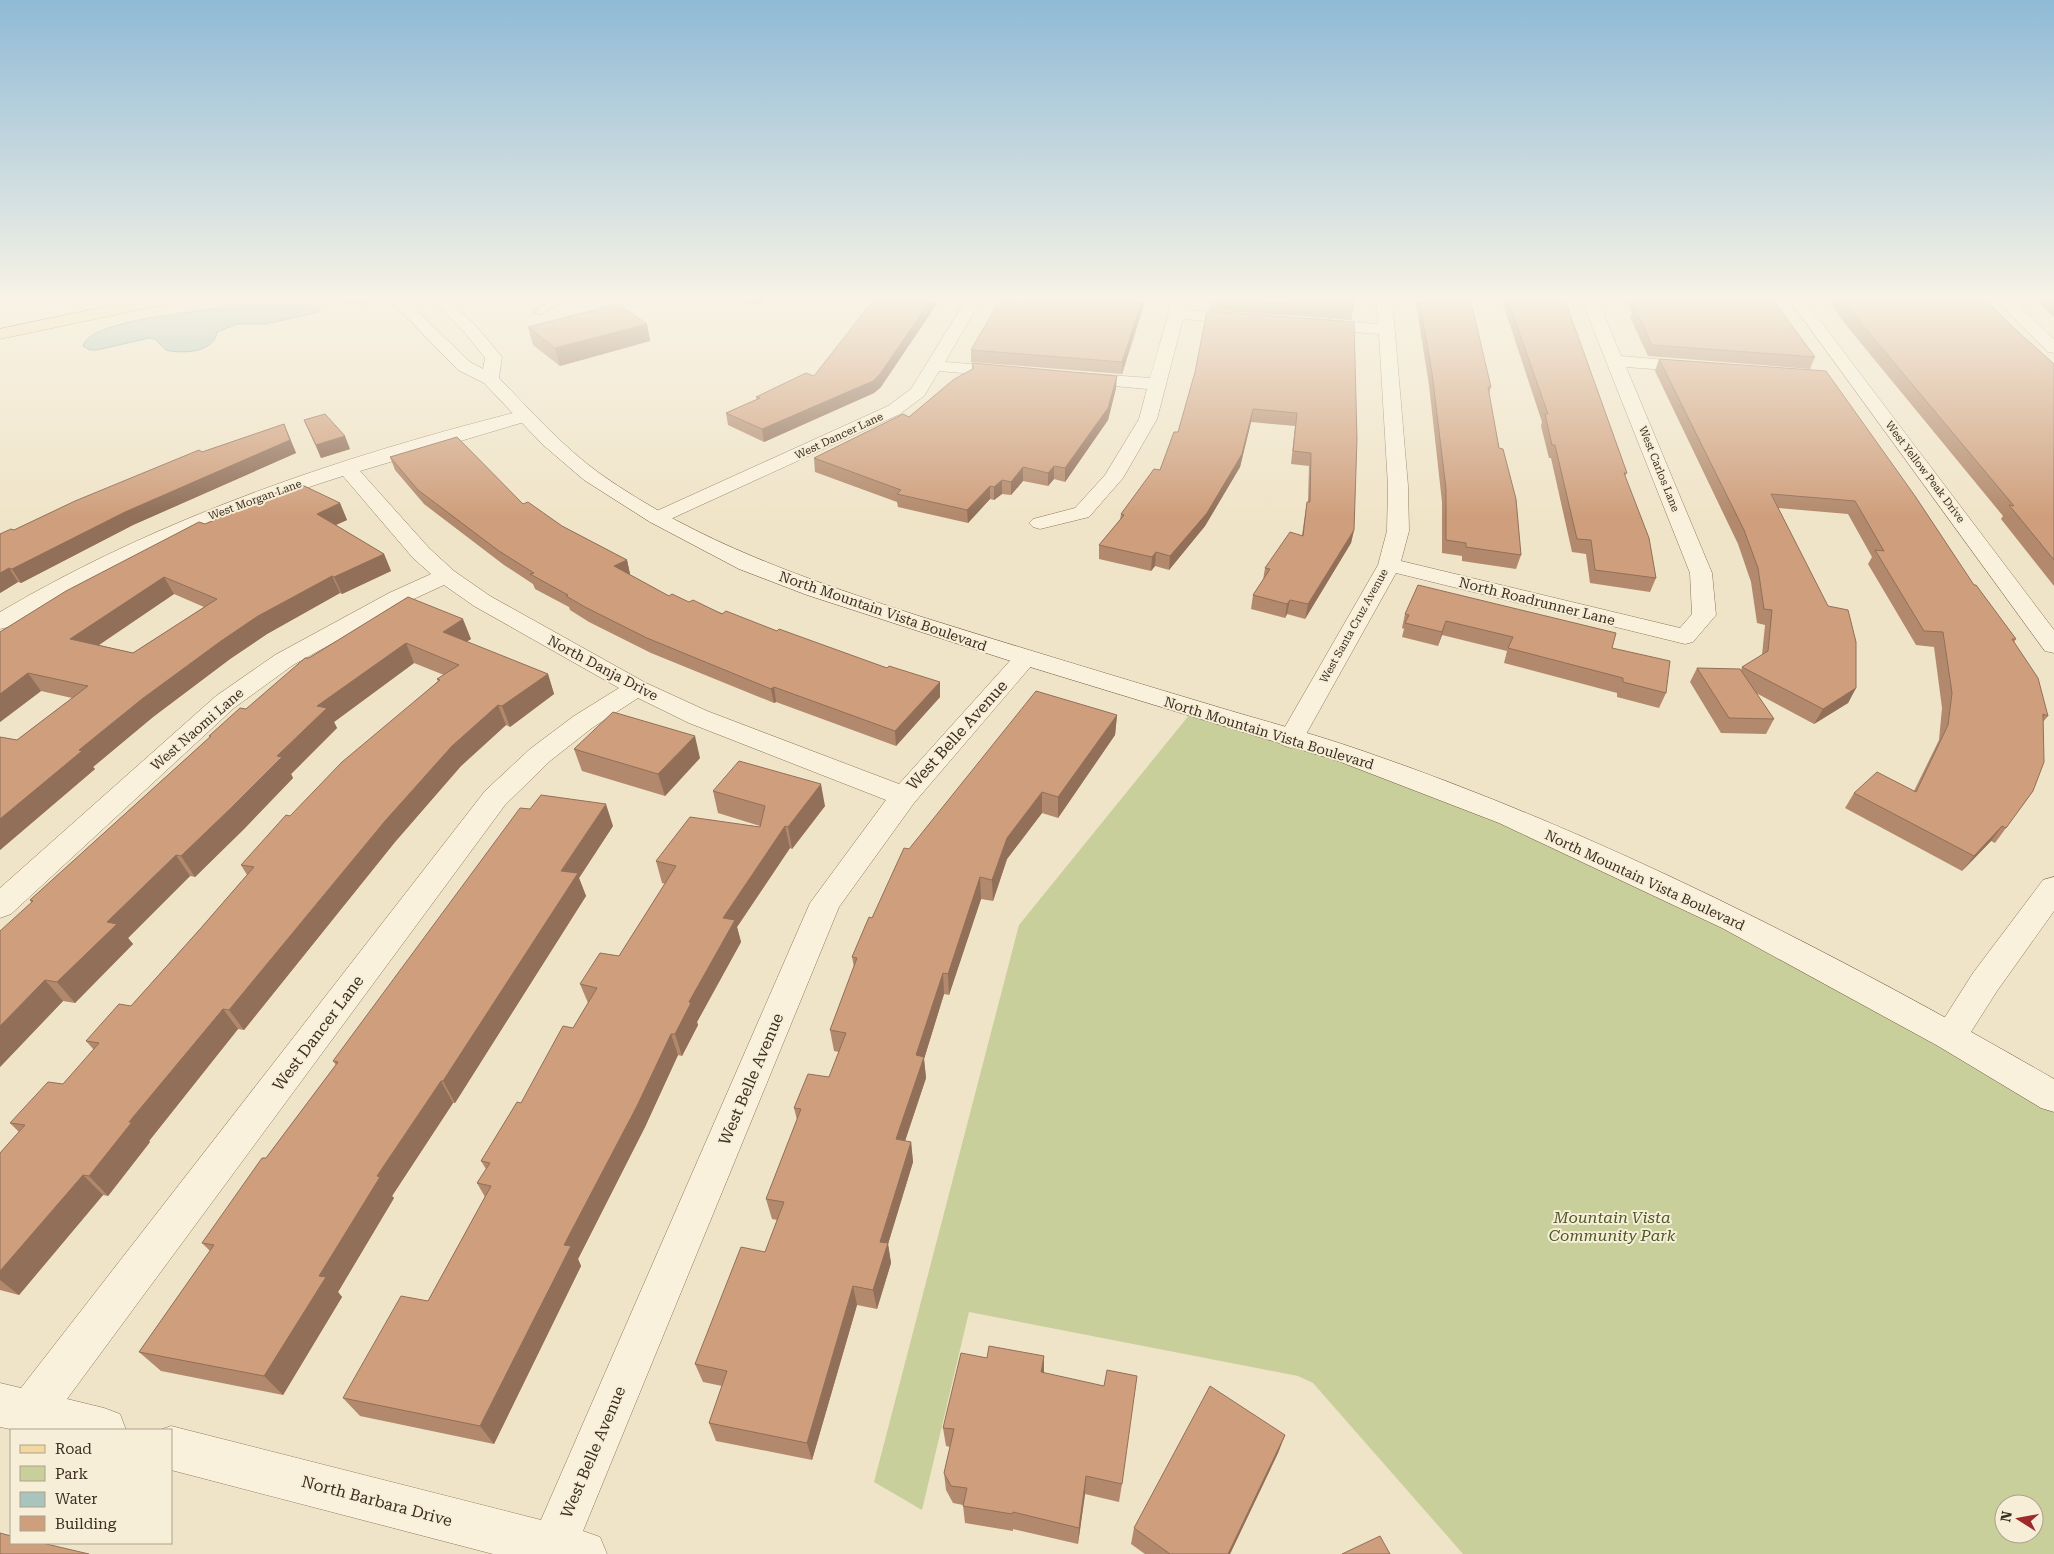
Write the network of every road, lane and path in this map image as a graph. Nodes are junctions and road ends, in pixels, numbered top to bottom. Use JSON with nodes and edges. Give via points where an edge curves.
{"nodes":[{"id":1,"x":473,"y":371,"type":"edge"},
{"id":2,"x":492,"y":371,"type":"edge"},
{"id":3,"x":932,"y":371,"type":"edge"},
{"id":4,"x":991,"y":371,"type":"edge"},
{"id":5,"x":1160,"y":371,"type":"edge"},
{"id":6,"x":1390,"y":371,"type":"edge"},
{"id":7,"x":1618,"y":371,"type":"edge"},
{"id":8,"x":1841,"y":371,"type":"edge"},
{"id":9,"x":1022,"y":373,"type":"edge"},
{"id":10,"x":1060,"y":376,"type":"edge"},
{"id":11,"x":490,"y":379,"type":"junction"},
{"id":12,"x":1156,"y":384,"type":"junction"},
{"id":13,"x":525,"y":416,"type":"junction"},
{"id":14,"x":348,"y":469,"type":"junction"},
{"id":15,"x":657,"y":518,"type":"junction"},
{"id":16,"x":1040,"y":523,"type":"dead end"},
{"id":17,"x":1388,"y":565,"type":"junction"},
{"id":18,"x":446,"y":576,"type":"junction"},
{"id":19,"x":0,"y":622,"type":"edge"},
{"id":20,"x":1685,"y":637,"type":"joint"},
{"id":21,"x":2054,"y":646,"type":"edge"},
{"id":22,"x":1026,"y":658,"type":"junction"},
{"id":23,"x":637,"y":688,"type":"junction"},
{"id":24,"x":1291,"y":739,"type":"junction"},
{"id":25,"x":904,"y":796,"type":"junction"},
{"id":26,"x":2054,"y":888,"type":"edge"},
{"id":27,"x":0,"y":906,"type":"edge"},
{"id":28,"x":1950,"y":1036,"type":"junction"},
{"id":29,"x":2054,"y":1097,"type":"edge"},
{"id":30,"x":16,"y":1408,"type":"edge"},
{"id":31,"x":100,"y":1429,"type":"edge"},
{"id":32,"x":172,"y":1448,"type":"edge"},
{"id":33,"x":568,"y":1550,"type":"edge"}],
"edges":[{"from":1,"to":11,"type":"street","name":"North Mountain Vista Boulevard"},
{"from":2,"to":11,"type":"street"},
{"from":3,"to":15,"type":"street","name":"West Dancer Lane","via":[[918,392],[894,410]]},
{"from":4,"to":9,"type":"street"},
{"from":5,"to":12,"type":"street"},
{"from":6,"to":17,"type":"street","name":"West Santa Cruz Avenue","via":[[1398,531]]},
{"from":7,"to":20,"type":"street","name":"West Carlos Lane","via":[[1701,574],[1704,615]]},
{"from":8,"to":21,"type":"street","name":"West Yellow Peak Drive"},
{"from":10,"to":12,"type":"street"},
{"from":11,"to":13,"type":"street","name":"North Mountain Vista Boulevard"},
{"from":12,"to":16,"type":"street","via":[[1148,419],[1113,478],[1082,513]]},
{"from":13,"to":14,"type":"street","name":"West Morgan Lane"},
{"from":13,"to":15,"type":"street","name":"North Mountain Vista Boulevard","via":[[591,476]]},
{"from":14,"to":18,"type":"street","name":"North Danja Drive","via":[[421,553]]},
{"from":14,"to":19,"type":"street","name":"West Morgan Lane","via":[[270,493],[191,523],[95,567]]},
{"from":15,"to":22,"type":"street","name":"North Mountain Vista Boulevard","via":[[747,564],[814,590]]},
{"from":17,"to":20,"type":"street","name":"North Roadrunner Lane"},
{"from":17,"to":24,"type":"street","name":"West Santa Cruz Avenue"},
{"from":18,"to":23,"type":"street","name":"North Danja Drive","via":[[482,601]]},
{"from":18,"to":27,"type":"street","name":"West Naomi Lane","via":[[397,598],[284,660],[225,702]]},
{"from":22,"to":24,"type":"street","name":"North Mountain Vista Boulevard"},
{"from":22,"to":25,"type":"street","name":"West Belle Avenue"},
{"from":23,"to":25,"type":"street","name":"North Danja Drive","via":[[698,718]]},
{"from":23,"to":30,"type":"street","name":"West Dancer Lane","via":[[583,722],[540,755],[495,798]]},
{"from":24,"to":28,"type":"street","name":"North Mountain Vista Boulevard","via":[[1348,755],[1509,816],[1581,848],[1733,920]]},
{"from":25,"to":33,"type":"street","name":"West Belle Avenue","via":[[825,903]]},
{"from":26,"to":28,"type":"street"},
{"from":28,"to":29,"type":"street","name":"North Mountain Vista Boulevard"},
{"from":30,"to":31,"type":"street"},
{"from":32,"to":33,"type":"street","name":"North Barbara Drive"}]}
